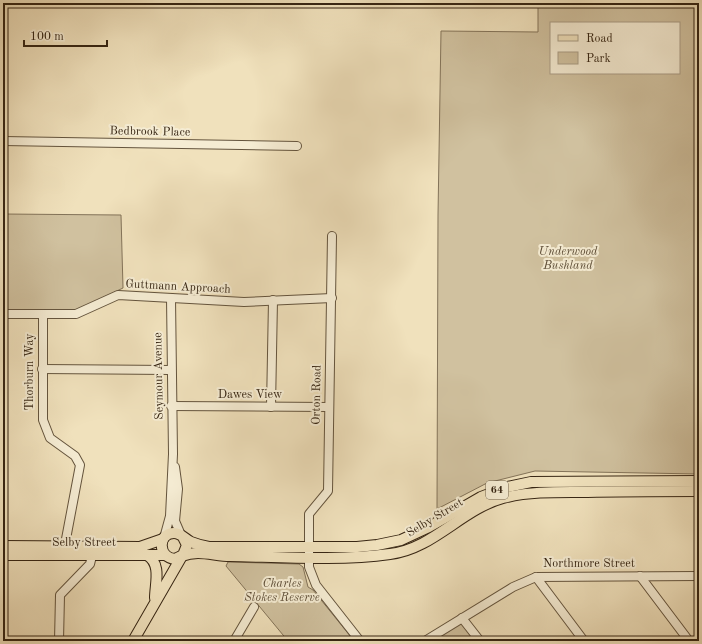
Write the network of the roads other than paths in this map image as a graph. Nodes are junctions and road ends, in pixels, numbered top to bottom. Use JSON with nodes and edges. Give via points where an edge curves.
{"nodes":[{"id":1,"x":3,"y":141,"type":"edge"},
{"id":2,"x":297,"y":146,"type":"dead end"},
{"id":3,"x":332,"y":236,"type":"dead end"},
{"id":4,"x":171,"y":298,"type":"junction"},
{"id":5,"x":332,"y":298,"type":"junction"},
{"id":6,"x":273,"y":300,"type":"junction"},
{"id":7,"x":3,"y":314,"type":"edge"},
{"id":8,"x":43,"y":314,"type":"junction"},
{"id":9,"x":42,"y":369,"type":"junction"},
{"id":10,"x":171,"y":370,"type":"junction"},
{"id":11,"x":171,"y":406,"type":"junction"},
{"id":12,"x":271,"y":407,"type":"junction"},
{"id":13,"x":329,"y":407,"type":"junction"},
{"id":14,"x":172,"y":454,"type":"junction"},
{"id":15,"x":699,"y":481,"type":"edge"},
{"id":16,"x":639,"y":486,"type":"junction"},
{"id":17,"x":699,"y":491,"type":"edge"},
{"id":18,"x":182,"y":536,"type":"junction"},
{"id":19,"x":164,"y":538,"type":"junction"},
{"id":20,"x":389,"y":543,"type":"junction"},
{"id":21,"x":5,"y":545,"type":"edge"},
{"id":22,"x":66,"y":551,"type":"junction"},
{"id":23,"x":307,"y":552,"type":"junction"},
{"id":24,"x":393,"y":554,"type":"junction"},
{"id":25,"x":3,"y":555,"type":"edge"},
{"id":26,"x":146,"y":555,"type":"junction"},
{"id":27,"x":92,"y":556,"type":"junction"},
{"id":28,"x":166,"y":556,"type":"junction"},
{"id":29,"x":182,"y":556,"type":"junction"},
{"id":30,"x":640,"y":576,"type":"junction"},
{"id":31,"x":699,"y":576,"type":"edge"},
{"id":32,"x":536,"y":577,"type":"junction"},
{"id":33,"x":155,"y":603,"type":"junction"},
{"id":34,"x":254,"y":607,"type":"dead end"},
{"id":35,"x":462,"y":618,"type":"junction"},
{"id":36,"x":59,"y":641,"type":"edge"},
{"id":37,"x":133,"y":641,"type":"edge"},
{"id":38,"x":234,"y":641,"type":"edge"},
{"id":39,"x":360,"y":641,"type":"edge"},
{"id":40,"x":425,"y":641,"type":"edge"},
{"id":41,"x":480,"y":641,"type":"edge"},
{"id":42,"x":584,"y":641,"type":"edge"},
{"id":43,"x":689,"y":641,"type":"edge"}],
"edges":[{"from":1,"to":2,"type":"street","name":"Bedbrook Place"},
{"from":3,"to":5,"type":"street","name":"Orton Road"},
{"from":4,"to":6,"type":"street","name":"Guttmann Approach","via":[[244,302]]},
{"from":4,"to":8,"type":"street","name":"Guttmann Approach","via":[[116,296],[76,314]]},
{"from":4,"to":10,"type":"street","name":"Seymour Avenue"},
{"from":5,"to":6,"type":"street","name":"Guttmann Approach"},
{"from":5,"to":13,"type":"street","name":"Orton Road"},
{"from":6,"to":12,"type":"street"},
{"from":7,"to":8,"type":"street","name":"Guttmann Approach"},
{"from":8,"to":9,"type":"street","name":"Thorburn Way"},
{"from":9,"to":10,"type":"street"},
{"from":9,"to":22,"type":"street","name":"Thorburn Way","via":[[42,420],[50,438],[76,456],[80,462]]},
{"from":10,"to":11,"type":"street","name":"Seymour Avenue"},
{"from":11,"to":12,"type":"street","name":"Dawes View"},
{"from":11,"to":14,"type":"street","name":"Seymour Avenue"},
{"from":12,"to":13,"type":"street","name":"Dawes View"},
{"from":13,"to":23,"type":"street","name":"Orton Road","via":[[328,491],[309,514]]},
{"from":14,"to":18,"type":"street","name":"Seymour Avenue","via":[[177,485],[175,521]]},
{"from":14,"to":19,"type":"street","name":"Seymour Avenue","via":[[170,513]]},
{"from":15,"to":16,"type":"main road","name":"Selby Street","number":"64"},
{"from":16,"to":17,"type":"main road","name":"Selby Street","number":"64"},
{"from":16,"to":20,"type":"main road","name":"Selby Street","number":"64","via":[[531,482],[507,487],[481,496],[414,534]]},
{"from":16,"to":24,"type":"main road","name":"Selby Street","number":"64","via":[[547,492],[502,498],[468,513],[417,546]]},
{"from":18,"to":19,"type":"main road","via":[[173,533]]},
{"from":18,"to":23,"type":"main road","name":"Selby Street","number":"64","via":[[193,543],[209,547]]},
{"from":18,"to":29,"type":"main road","via":[[187,547]]},
{"from":19,"to":22,"type":"main road","name":"Selby Street","via":[[141,547]]},
{"from":19,"to":28,"type":"main road","via":[[161,547]]},
{"from":20,"to":23,"type":"main road","name":"Selby Street","number":"64"},
{"from":20,"to":24,"type":"main road"},
{"from":21,"to":22,"type":"main road","name":"Selby Street"},
{"from":22,"to":25,"type":"main road","name":"Selby Street"},
{"from":22,"to":27,"type":"main road","name":"Selby Street"},
{"from":23,"to":24,"type":"main road","name":"Selby Street","number":"64","via":[[358,557]]},
{"from":23,"to":29,"type":"main road","name":"Selby Street","number":"64","via":[[216,556],[197,552]]},
{"from":23,"to":39,"type":"street","name":"Orton Road","via":[[310,571],[316,585]]},
{"from":26,"to":27,"type":"main road","name":"Selby Street"},
{"from":26,"to":28,"type":"main road","name":"Selby Street"},
{"from":26,"to":33,"type":"main road","via":[[152,560],[157,575]]},
{"from":27,"to":36,"type":"street","via":[[90,564],[60,595]]},
{"from":28,"to":29,"type":"main road","number":"64","via":[[174,559]]},
{"from":28,"to":33,"type":"main road","via":[[166,575]]},
{"from":29,"to":33,"type":"main road"},
{"from":30,"to":31,"type":"street","name":"Northmore Street"},
{"from":30,"to":32,"type":"street","name":"Northmore Street"},
{"from":30,"to":43,"type":"street"},
{"from":32,"to":35,"type":"street","name":"Northmore Street","via":[[513,587]]},
{"from":32,"to":42,"type":"street"},
{"from":33,"to":37,"type":"main road"},
{"from":34,"to":38,"type":"street"},
{"from":35,"to":40,"type":"street","name":"Northmore Street"},
{"from":35,"to":41,"type":"street"}]}
